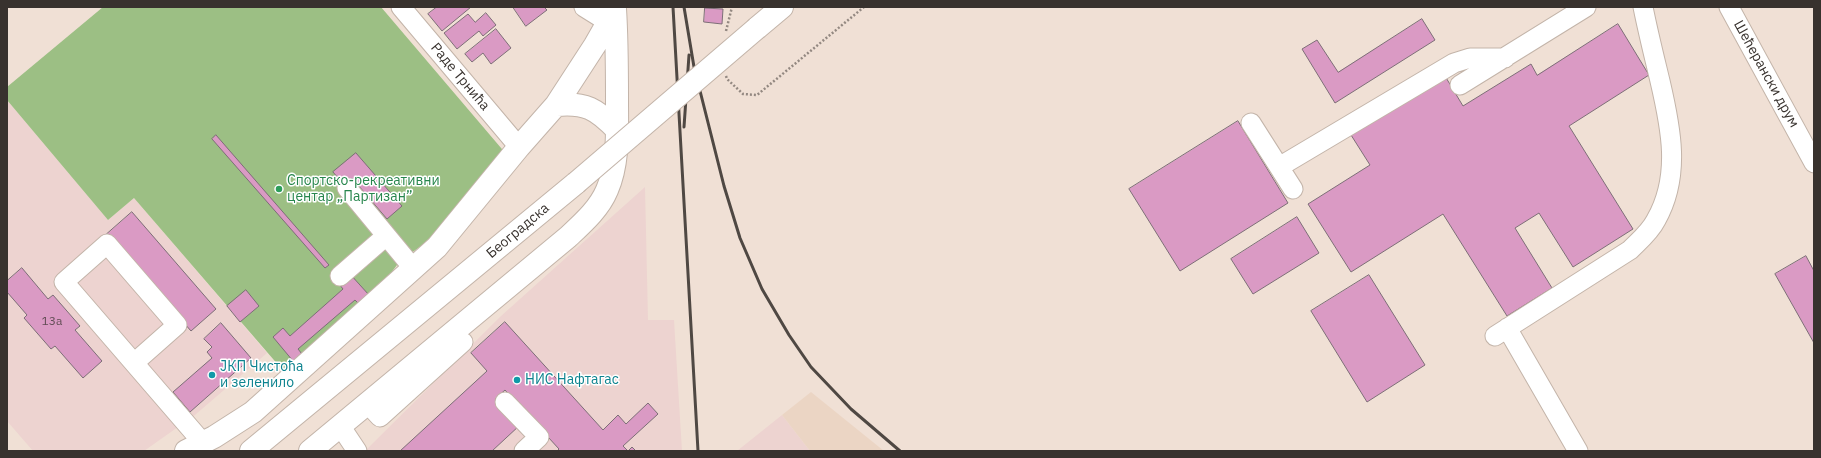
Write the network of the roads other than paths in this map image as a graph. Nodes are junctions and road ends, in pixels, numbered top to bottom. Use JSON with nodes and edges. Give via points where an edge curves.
{"nodes":[{"id":1,"x":401,"y":7,"type":"edge"},
{"id":2,"x":584,"y":7,"type":"edge"},
{"id":3,"x":782,"y":7,"type":"edge"},
{"id":4,"x":1586,"y":7,"type":"edge"},
{"id":5,"x":1642,"y":7,"type":"edge"},
{"id":6,"x":1729,"y":7,"type":"edge"},
{"id":7,"x":615,"y":12,"type":"edge"},
{"id":8,"x":1505,"y":58,"type":"junction"},
{"id":9,"x":1460,"y":85,"type":"dead end"},
{"id":10,"x":556,"y":105,"type":"junction"},
{"id":11,"x":1251,"y":123,"type":"dead end"},
{"id":12,"x":617,"y":130,"type":"junction"},
{"id":13,"x":519,"y":147,"type":"junction"},
{"id":14,"x":1814,"y":163,"type":"edge"},
{"id":15,"x":1278,"y":167,"type":"junction"},
{"id":16,"x":347,"y":188,"type":"dead end"},
{"id":17,"x":1293,"y":190,"type":"dead end"},
{"id":18,"x":386,"y":236,"type":"junction"},
{"id":19,"x":413,"y":268,"type":"junction"},
{"id":20,"x":340,"y":276,"type":"dead end"},
{"id":21,"x":463,"y":342,"type":"dead end"},
{"id":22,"x":134,"y":363,"type":"junction"},
{"id":23,"x":505,"y":402,"type":"dead end"},
{"id":24,"x":368,"y":404,"type":"junction"},
{"id":25,"x":348,"y":443,"type":"edge"},
{"id":26,"x":194,"y":447,"type":"edge"},
{"id":27,"x":251,"y":451,"type":"edge"},
{"id":28,"x":310,"y":451,"type":"edge"},
{"id":29,"x":524,"y":451,"type":"edge"},
{"id":30,"x":1578,"y":451,"type":"edge"}],
"edges":[{"from":1,"to":13,"type":"street","name":"Раде Трнића"},
{"from":2,"to":7,"type":"street"},
{"from":3,"to":27,"type":"main road","name":"Београдска","bridge":true,"via":[[576,184]]},
{"from":4,"to":8,"type":"street"},
{"from":5,"to":30,"type":"street","via":[[1670,125],[1671,175],[1663,206],[1652,226],[1630,250],[1501,332]]},
{"from":6,"to":14,"type":"street","name":"Шећерански друм"},
{"from":7,"to":10,"type":"main road"},
{"from":7,"to":12,"type":"main road"},
{"from":8,"to":9,"type":"street"},
{"from":8,"to":15,"type":"street","via":[[1470,58],[1454,63]]},
{"from":10,"to":12,"type":"main road","via":[[584,105],[605,118]]},
{"from":10,"to":13,"type":"main road"},
{"from":11,"to":15,"type":"street"},
{"from":12,"to":24,"type":"main road","via":[[614,168],[607,190],[589,218]]},
{"from":13,"to":19,"type":"main road","via":[[437,247]]},
{"from":15,"to":17,"type":"street"},
{"from":16,"to":18,"type":"street"},
{"from":18,"to":19,"type":"street"},
{"from":18,"to":20,"type":"street"},
{"from":19,"to":26,"type":"main road","via":[[253,412]]},
{"from":21,"to":24,"type":"street","via":[[380,418]]},
{"from":22,"to":22,"type":"street","via":[[177,325],[107,244],[64,282]]},
{"from":22,"to":26,"type":"street"},
{"from":23,"to":29,"type":"street","via":[[539,437]]},
{"from":24,"to":25,"type":"main road"},
{"from":25,"to":28,"type":"main road"}]}
